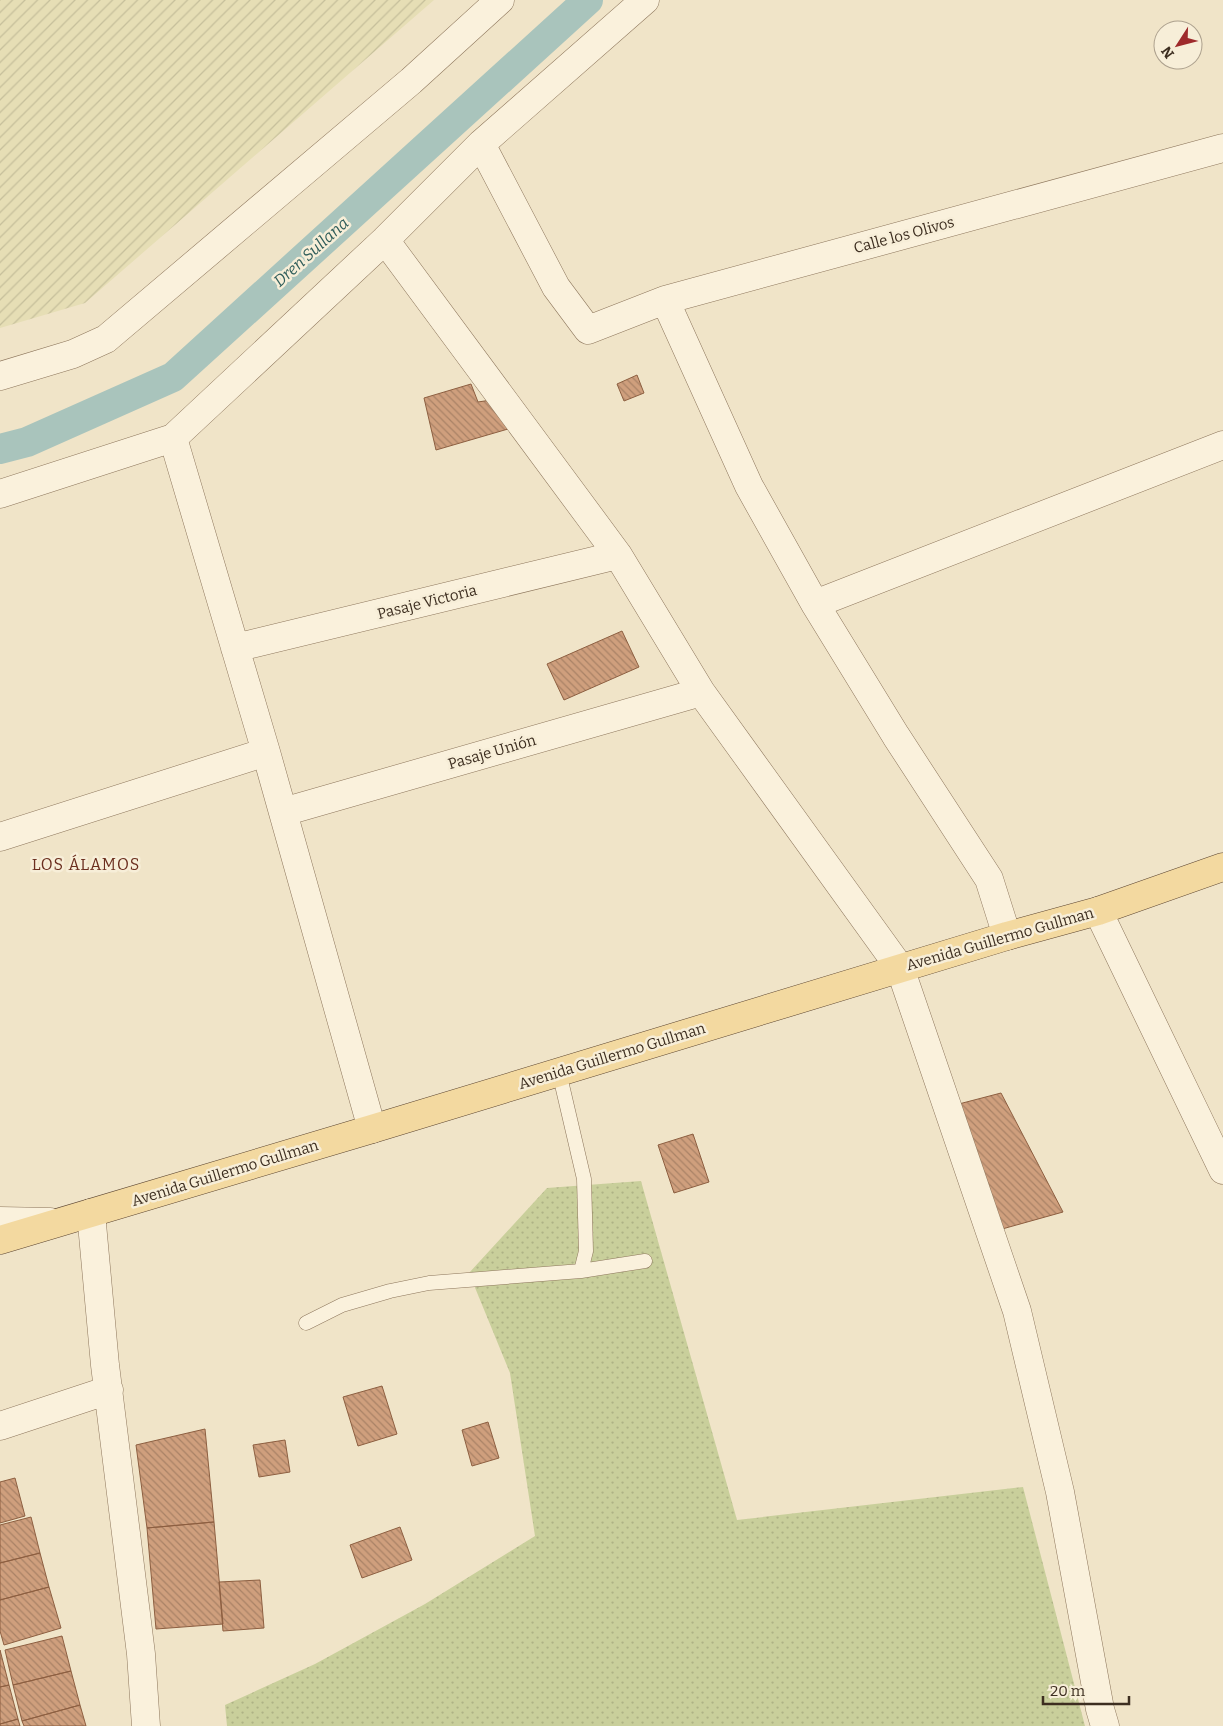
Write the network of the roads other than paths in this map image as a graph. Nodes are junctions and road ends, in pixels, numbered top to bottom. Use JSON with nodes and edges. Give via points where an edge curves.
{"nodes":[{"id":1,"x":500,"y":0,"type":"edge"},
{"id":2,"x":645,"y":0,"type":"edge"},
{"id":3,"x":481,"y":144,"type":"junction"},
{"id":4,"x":1223,"y":148,"type":"edge"},
{"id":5,"x":385,"y":240,"type":"junction"},
{"id":6,"x":666,"y":300,"type":"junction"},
{"id":7,"x":0,"y":376,"type":"edge"},
{"id":8,"x":173,"y":438,"type":"junction"},
{"id":9,"x":1223,"y":445,"type":"edge"},
{"id":10,"x":0,"y":494,"type":"edge"},
{"id":11,"x":618,"y":556,"type":"junction"},
{"id":12,"x":815,"y":604,"type":"junction"},
{"id":13,"x":236,"y":648,"type":"junction"},
{"id":14,"x":701,"y":692,"type":"junction"},
{"id":15,"x":266,"y":752,"type":"junction"},
{"id":16,"x":283,"y":812,"type":"junction"},
{"id":17,"x":0,"y":837,"type":"edge"},
{"id":18,"x":1223,"y":867,"type":"edge"},
{"id":19,"x":1098,"y":911,"type":"junction"},
{"id":20,"x":1007,"y":936,"type":"junction"},
{"id":21,"x":900,"y":968,"type":"junction"},
{"id":22,"x":559,"y":1072,"type":"junction"},
{"id":23,"x":372,"y":1129,"type":"junction"},
{"id":24,"x":1223,"y":1170,"type":"edge"},
{"id":25,"x":91,"y":1213,"type":"junction"},
{"id":26,"x":0,"y":1221,"type":"edge"},
{"id":27,"x":59,"y":1222,"type":"junction"},
{"id":28,"x":0,"y":1240,"type":"edge"},
{"id":29,"x":645,"y":1261,"type":"dead end"},
{"id":30,"x":581,"y":1271,"type":"junction"},
{"id":31,"x":306,"y":1323,"type":"dead end"},
{"id":32,"x":109,"y":1390,"type":"junction"},
{"id":33,"x":0,"y":1426,"type":"edge"},
{"id":34,"x":146,"y":1726,"type":"edge"},
{"id":35,"x":1105,"y":1726,"type":"edge"}],
"edges":[{"from":1,"to":7,"type":"street","via":[[404,87],[106,339],[73,354]]},
{"from":2,"to":3,"type":"street"},
{"from":3,"to":5,"type":"street"},
{"from":3,"to":6,"type":"street","name":"Calle los Olivos","via":[[556,287],[588,330]]},
{"from":4,"to":6,"type":"street","name":"Calle los Olivos"},
{"from":5,"to":8,"type":"street"},
{"from":5,"to":11,"type":"street"},
{"from":6,"to":12,"type":"street","via":[[749,486]]},
{"from":8,"to":10,"type":"street"},
{"from":8,"to":13,"type":"street"},
{"from":9,"to":12,"type":"street"},
{"from":11,"to":13,"type":"street","name":"Pasaje Victoria"},
{"from":11,"to":14,"type":"street"},
{"from":12,"to":20,"type":"street","via":[[989,879]]},
{"from":13,"to":15,"type":"street"},
{"from":14,"to":16,"type":"street","name":"Pasaje Unión"},
{"from":14,"to":21,"type":"street"},
{"from":15,"to":16,"type":"street"},
{"from":15,"to":17,"type":"street"},
{"from":16,"to":23,"type":"street"},
{"from":18,"to":19,"type":"main road","name":"Avenida Guillermo Gullman"},
{"from":19,"to":20,"type":"main road","name":"Avenida Guillermo Gullman"},
{"from":19,"to":24,"type":"street"},
{"from":20,"to":21,"type":"main road","name":"Avenida Guillermo Gullman"},
{"from":21,"to":22,"type":"main road","name":"Avenida Guillermo Gullman"},
{"from":21,"to":35,"type":"street","via":[[1017,1311],[1060,1492]]},
{"from":22,"to":23,"type":"main road","name":"Avenida Guillermo Gullman"},
{"from":22,"to":30,"type":"lane","via":[[584,1179],[586,1251]]},
{"from":23,"to":25,"type":"main road","name":"Avenida Guillermo Gullman"},
{"from":25,"to":27,"type":"main road","name":"Avenida Guillermo Gullman"},
{"from":25,"to":32,"type":"street"},
{"from":26,"to":27,"type":"street"},
{"from":27,"to":28,"type":"main road","name":"Avenida Guillermo Gullman"},
{"from":29,"to":30,"type":"lane"},
{"from":30,"to":31,"type":"lane","via":[[400,1289],[342,1305]]},
{"from":32,"to":33,"type":"street"},
{"from":32,"to":34,"type":"street","via":[[141,1654]]}]}
